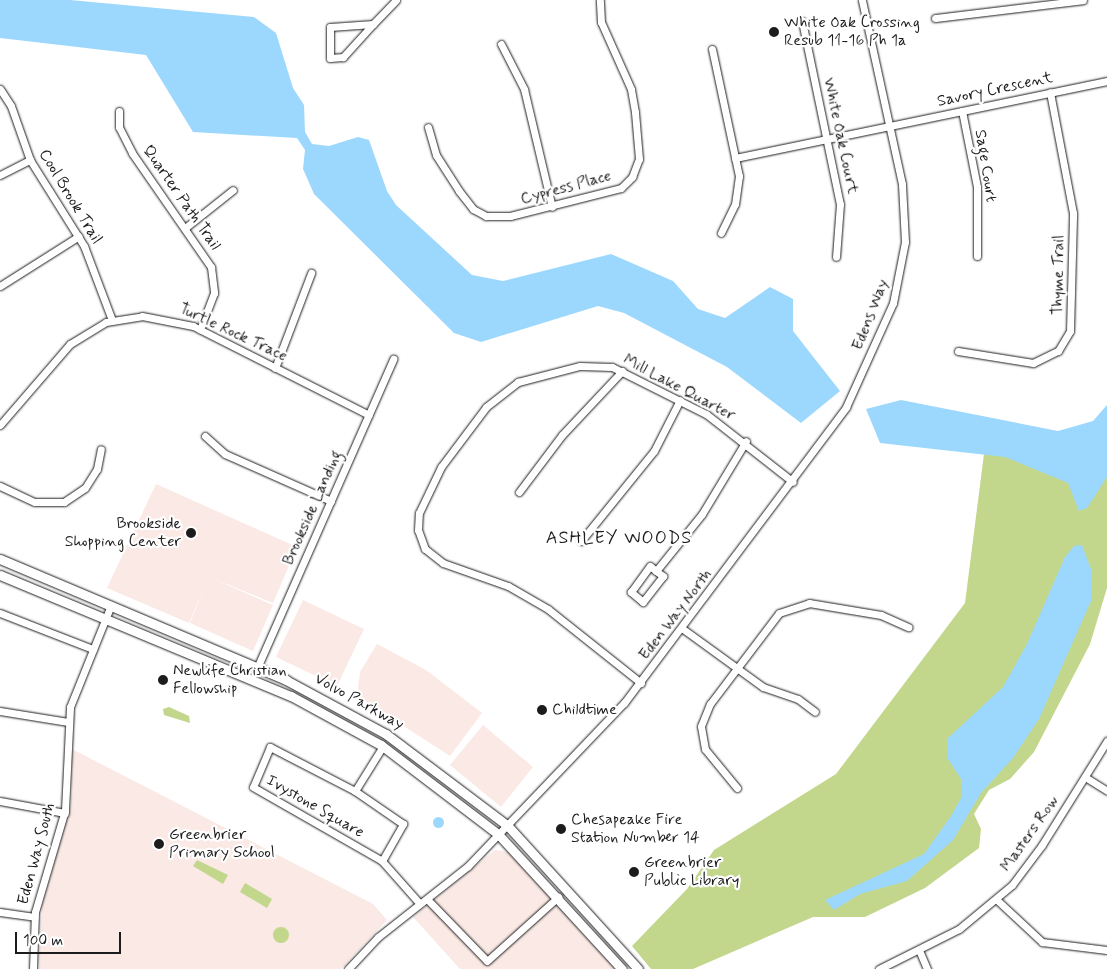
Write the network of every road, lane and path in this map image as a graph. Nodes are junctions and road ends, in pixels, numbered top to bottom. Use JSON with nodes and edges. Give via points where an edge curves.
{"nodes":[{"id":1,"x":396,"y":0,"type":"edge"},
{"id":2,"x":600,"y":0,"type":"edge"},
{"id":3,"x":862,"y":0,"type":"edge"},
{"id":4,"x":1083,"y":0,"type":"edge"},
{"id":5,"x":935,"y":18,"type":"dead end"},
{"id":6,"x":802,"y":21,"type":"dead end"},
{"id":7,"x":373,"y":24,"type":"junction"},
{"id":8,"x":501,"y":44,"type":"dead end"},
{"id":9,"x":712,"y":49,"type":"dead end"},
{"id":10,"x":1107,"y":81,"type":"edge"},
{"id":11,"x":0,"y":89,"type":"edge"},
{"id":12,"x":1050,"y":92,"type":"junction"},
{"id":13,"x":119,"y":111,"type":"dead end"},
{"id":14,"x":962,"y":111,"type":"junction"},
{"id":15,"x":889,"y":126,"type":"junction"},
{"id":16,"x":428,"y":127,"type":"dead end"},
{"id":17,"x":827,"y":138,"type":"junction"},
{"id":18,"x":735,"y":158,"type":"junction"},
{"id":19,"x":30,"y":160,"type":"junction"},
{"id":20,"x":0,"y":175,"type":"edge"},
{"id":21,"x":233,"y":190,"type":"dead end"},
{"id":22,"x":552,"y":207,"type":"junction"},
{"id":23,"x":185,"y":228,"type":"junction"},
{"id":24,"x":721,"y":233,"type":"dead end"},
{"id":25,"x":79,"y":236,"type":"junction"},
{"id":26,"x":978,"y":256,"type":"dead end"},
{"id":27,"x":836,"y":257,"type":"dead end"},
{"id":28,"x":311,"y":273,"type":"dead end"},
{"id":29,"x":0,"y":286,"type":"edge"},
{"id":30,"x":112,"y":320,"type":"junction"},
{"id":31,"x":200,"y":329,"type":"junction"},
{"id":32,"x":958,"y":351,"type":"dead end"},
{"id":33,"x":393,"y":358,"type":"dead end"},
{"id":34,"x":275,"y":368,"type":"junction"},
{"id":35,"x":622,"y":371,"type":"junction"},
{"id":36,"x":853,"y":392,"type":"joint"},
{"id":37,"x":680,"y":400,"type":"junction"},
{"id":38,"x":369,"y":415,"type":"junction"},
{"id":39,"x":0,"y":424,"type":"edge"},
{"id":40,"x":205,"y":436,"type":"dead end"},
{"id":41,"x":746,"y":442,"type":"junction"},
{"id":42,"x":102,"y":448,"type":"dead end"},
{"id":43,"x":793,"y":482,"type":"junction"},
{"id":44,"x":0,"y":486,"type":"edge"},
{"id":45,"x":519,"y":492,"type":"dead end"},
{"id":46,"x":331,"y":501,"type":"junction"},
{"id":47,"x":581,"y":541,"type":"dead end"},
{"id":48,"x":0,"y":559,"type":"edge"},
{"id":49,"x":656,"y":571,"type":"junction"},
{"id":50,"x":0,"y":575,"type":"edge"},
{"id":51,"x":111,"y":605,"type":"junction"},
{"id":52,"x":0,"y":613,"type":"edge"},
{"id":53,"x":106,"y":617,"type":"junction"},
{"id":54,"x":908,"y":628,"type":"dead end"},
{"id":55,"x":684,"y":629,"type":"junction"},
{"id":56,"x":93,"y":649,"type":"junction"},
{"id":57,"x":257,"y":668,"type":"junction"},
{"id":58,"x":736,"y":668,"type":"junction"},
{"id":59,"x":641,"y":683,"type":"junction"},
{"id":60,"x":0,"y":711,"type":"edge"},
{"id":61,"x":815,"y":712,"type":"dead end"},
{"id":62,"x":68,"y":722,"type":"junction"},
{"id":63,"x":1107,"y":741,"type":"edge"},
{"id":64,"x":383,"y":746,"type":"junction"},
{"id":65,"x":1084,"y":777,"type":"junction"},
{"id":66,"x":738,"y":788,"type":"dead end"},
{"id":67,"x":355,"y":791,"type":"junction"},
{"id":68,"x":1107,"y":791,"type":"edge"},
{"id":69,"x":0,"y":801,"type":"edge"},
{"id":70,"x":65,"y":813,"type":"junction"},
{"id":71,"x":508,"y":826,"type":"junction"},
{"id":72,"x":498,"y":835,"type":"junction"},
{"id":73,"x":382,"y":861,"type":"junction"},
{"id":74,"x":558,"y":897,"type":"junction"},
{"id":75,"x":428,"y":899,"type":"junction"},
{"id":76,"x":997,"y":900,"type":"junction"},
{"id":77,"x":420,"y":904,"type":"junction"},
{"id":78,"x":0,"y":912,"type":"edge"},
{"id":79,"x":35,"y":917,"type":"junction"},
{"id":80,"x":919,"y":950,"type":"junction"},
{"id":81,"x":1107,"y":950,"type":"edge"},
{"id":82,"x":33,"y":969,"type":"edge"},
{"id":83,"x":348,"y":969,"type":"edge"},
{"id":84,"x":622,"y":969,"type":"edge"},
{"id":85,"x":638,"y":969,"type":"edge"},
{"id":86,"x":879,"y":969,"type":"edge"},
{"id":87,"x":927,"y":969,"type":"edge"}],
"edges":[{"from":1,"to":7,"type":"street"},
{"from":2,"to":22,"type":"street","name":"Cypress Place","via":[[601,22],[634,101],[638,163],[627,184],[611,193]]},
{"from":3,"to":15,"type":"street"},
{"from":4,"to":5,"type":"street"},
{"from":6,"to":17,"type":"street","name":"White Oak Court"},
{"from":7,"to":7,"type":"street","via":[[330,27],[330,58],[343,57]]},
{"from":8,"to":22,"type":"street","via":[[524,89]]},
{"from":9,"to":18,"type":"street"},
{"from":10,"to":12,"type":"street","name":"Savory Crescent"},
{"from":11,"to":19,"type":"street","name":"Cool Brook Trail","via":[[11,106]]},
{"from":12,"to":14,"type":"street","name":"Savory Crescent"},
{"from":12,"to":32,"type":"street","name":"Thyme Trail","via":[[1073,213],[1070,331],[1058,351],[1033,363]]},
{"from":13,"to":23,"type":"street","name":"Quarter Path Trail","via":[[120,127],[132,153]]},
{"from":14,"to":15,"type":"street","name":"Savory Crescent"},
{"from":14,"to":26,"type":"street","name":"Sage Court","via":[[977,187]]},
{"from":15,"to":17,"type":"street","name":"Savory Crescent"},
{"from":15,"to":36,"type":"street","name":"Edens Way","via":[[904,204],[903,258],[893,303]]},
{"from":16,"to":22,"type":"street","name":"Cypress Place","via":[[436,155],[473,209],[503,218]]},
{"from":17,"to":18,"type":"street","name":"Savory Crescent"},
{"from":17,"to":27,"type":"street","name":"White Oak Court","via":[[840,204]]},
{"from":18,"to":24,"type":"street","via":[[738,193]]},
{"from":19,"to":20,"type":"street"},
{"from":19,"to":25,"type":"street","name":"Cool Brook Trail"},
{"from":21,"to":23,"type":"street"},
{"from":23,"to":31,"type":"street","name":"Quarter Path Trail","via":[[205,255],[213,276],[212,302]]},
{"from":25,"to":29,"type":"street"},
{"from":25,"to":30,"type":"street","name":"Cool Brook Trail"},
{"from":28,"to":34,"type":"street"},
{"from":30,"to":31,"type":"street","name":"Turtle Rock Trace","via":[[154,316]]},
{"from":30,"to":39,"type":"street","name":"Turtle Rock Trace","via":[[70,344]]},
{"from":31,"to":34,"type":"street","name":"Turtle Rock Trace"},
{"from":33,"to":38,"type":"street","name":"Brookside Landing"},
{"from":34,"to":38,"type":"street","name":"Turtle Rock Trace"},
{"from":35,"to":37,"type":"street","name":"Mill Lake Quarter"},
{"from":35,"to":45,"type":"street","via":[[562,435]]},
{"from":35,"to":59,"type":"street","name":"Mill Lake Quarter","via":[[580,366],[504,389],[440,467],[419,513],[418,530],[425,549],[437,559],[508,586],[548,609]]},
{"from":36,"to":43,"type":"street","name":"Eden Way North"},
{"from":37,"to":41,"type":"street","name":"Mill Lake Quarter"},
{"from":37,"to":47,"type":"street","via":[[654,450]]},
{"from":38,"to":46,"type":"street","name":"Brookside Landing"},
{"from":40,"to":46,"type":"street","via":[[225,454]]},
{"from":41,"to":43,"type":"street","name":"Mill Lake Quarter"},
{"from":41,"to":49,"type":"street","via":[[715,495]]},
{"from":42,"to":44,"type":"street","via":[[97,469],[85,488],[64,502],[35,502]]},
{"from":43,"to":55,"type":"street","name":"Eden Way North"},
{"from":46,"to":57,"type":"street","name":"Brookside Landing"},
{"from":48,"to":51,"type":"main road","name":"Volvo Parkway"},
{"from":49,"to":49,"type":"street","via":[[650,566],[630,592],[643,602],[663,576]]},
{"from":50,"to":53,"type":"main road","name":"Volvo Parkway"},
{"from":51,"to":53,"type":"street","name":"Eden Way South"},
{"from":51,"to":57,"type":"main road","name":"Volvo Parkway"},
{"from":52,"to":56,"type":"street"},
{"from":53,"to":56,"type":"street","name":"Eden Way South"},
{"from":53,"to":64,"type":"main road","name":"Volvo Parkway","via":[[291,696]]},
{"from":54,"to":58,"type":"street","via":[[881,615],[802,603],[779,613]]},
{"from":55,"to":58,"type":"street"},
{"from":55,"to":59,"type":"street","name":"Eden Way North"},
{"from":56,"to":62,"type":"street","name":"Eden Way South","via":[[75,691]]},
{"from":57,"to":71,"type":"main road","name":"Volvo Parkway","via":[[382,731],[437,768]]},
{"from":58,"to":61,"type":"street","via":[[763,687],[798,699]]},
{"from":58,"to":66,"type":"street","via":[[706,710],[701,733],[710,756]]},
{"from":59,"to":71,"type":"street","name":"Eden Way North"},
{"from":60,"to":62,"type":"street"},
{"from":62,"to":70,"type":"street","name":"Eden Way South"},
{"from":63,"to":65,"type":"street","name":"Masters Row"},
{"from":64,"to":67,"type":"street"},
{"from":64,"to":72,"type":"main road","name":"Volvo Parkway"},
{"from":65,"to":68,"type":"street"},
{"from":65,"to":76,"type":"street","name":"Masters Row","via":[[1028,866]]},
{"from":67,"to":73,"type":"street","name":"Ivystone Square","via":[[403,824]]},
{"from":67,"to":73,"type":"street","name":"Ivystone Square","via":[[270,746],[253,787]]},
{"from":69,"to":70,"type":"street"},
{"from":70,"to":79,"type":"street","name":"Eden Way South"},
{"from":71,"to":72,"type":"street","name":"Eden Way North"},
{"from":71,"to":85,"type":"main road","name":"Volvo Parkway"},
{"from":72,"to":74,"type":"main road","name":"Volvo Parkway"},
{"from":72,"to":75,"type":"street"},
{"from":73,"to":77,"type":"street","name":"Ivystone Square"},
{"from":74,"to":75,"type":"street","via":[[487,961]]},
{"from":74,"to":84,"type":"main road","name":"Volvo Parkway"},
{"from":75,"to":77,"type":"street"},
{"from":76,"to":80,"type":"street","name":"Masters Row","via":[[959,929]]},
{"from":76,"to":81,"type":"street","via":[[1042,942]]},
{"from":77,"to":83,"type":"street","via":[[378,936]]},
{"from":78,"to":79,"type":"street"},
{"from":79,"to":82,"type":"street","name":"Eden Way South"},
{"from":80,"to":86,"type":"street","name":"Masters Row"},
{"from":80,"to":87,"type":"street"}]}
